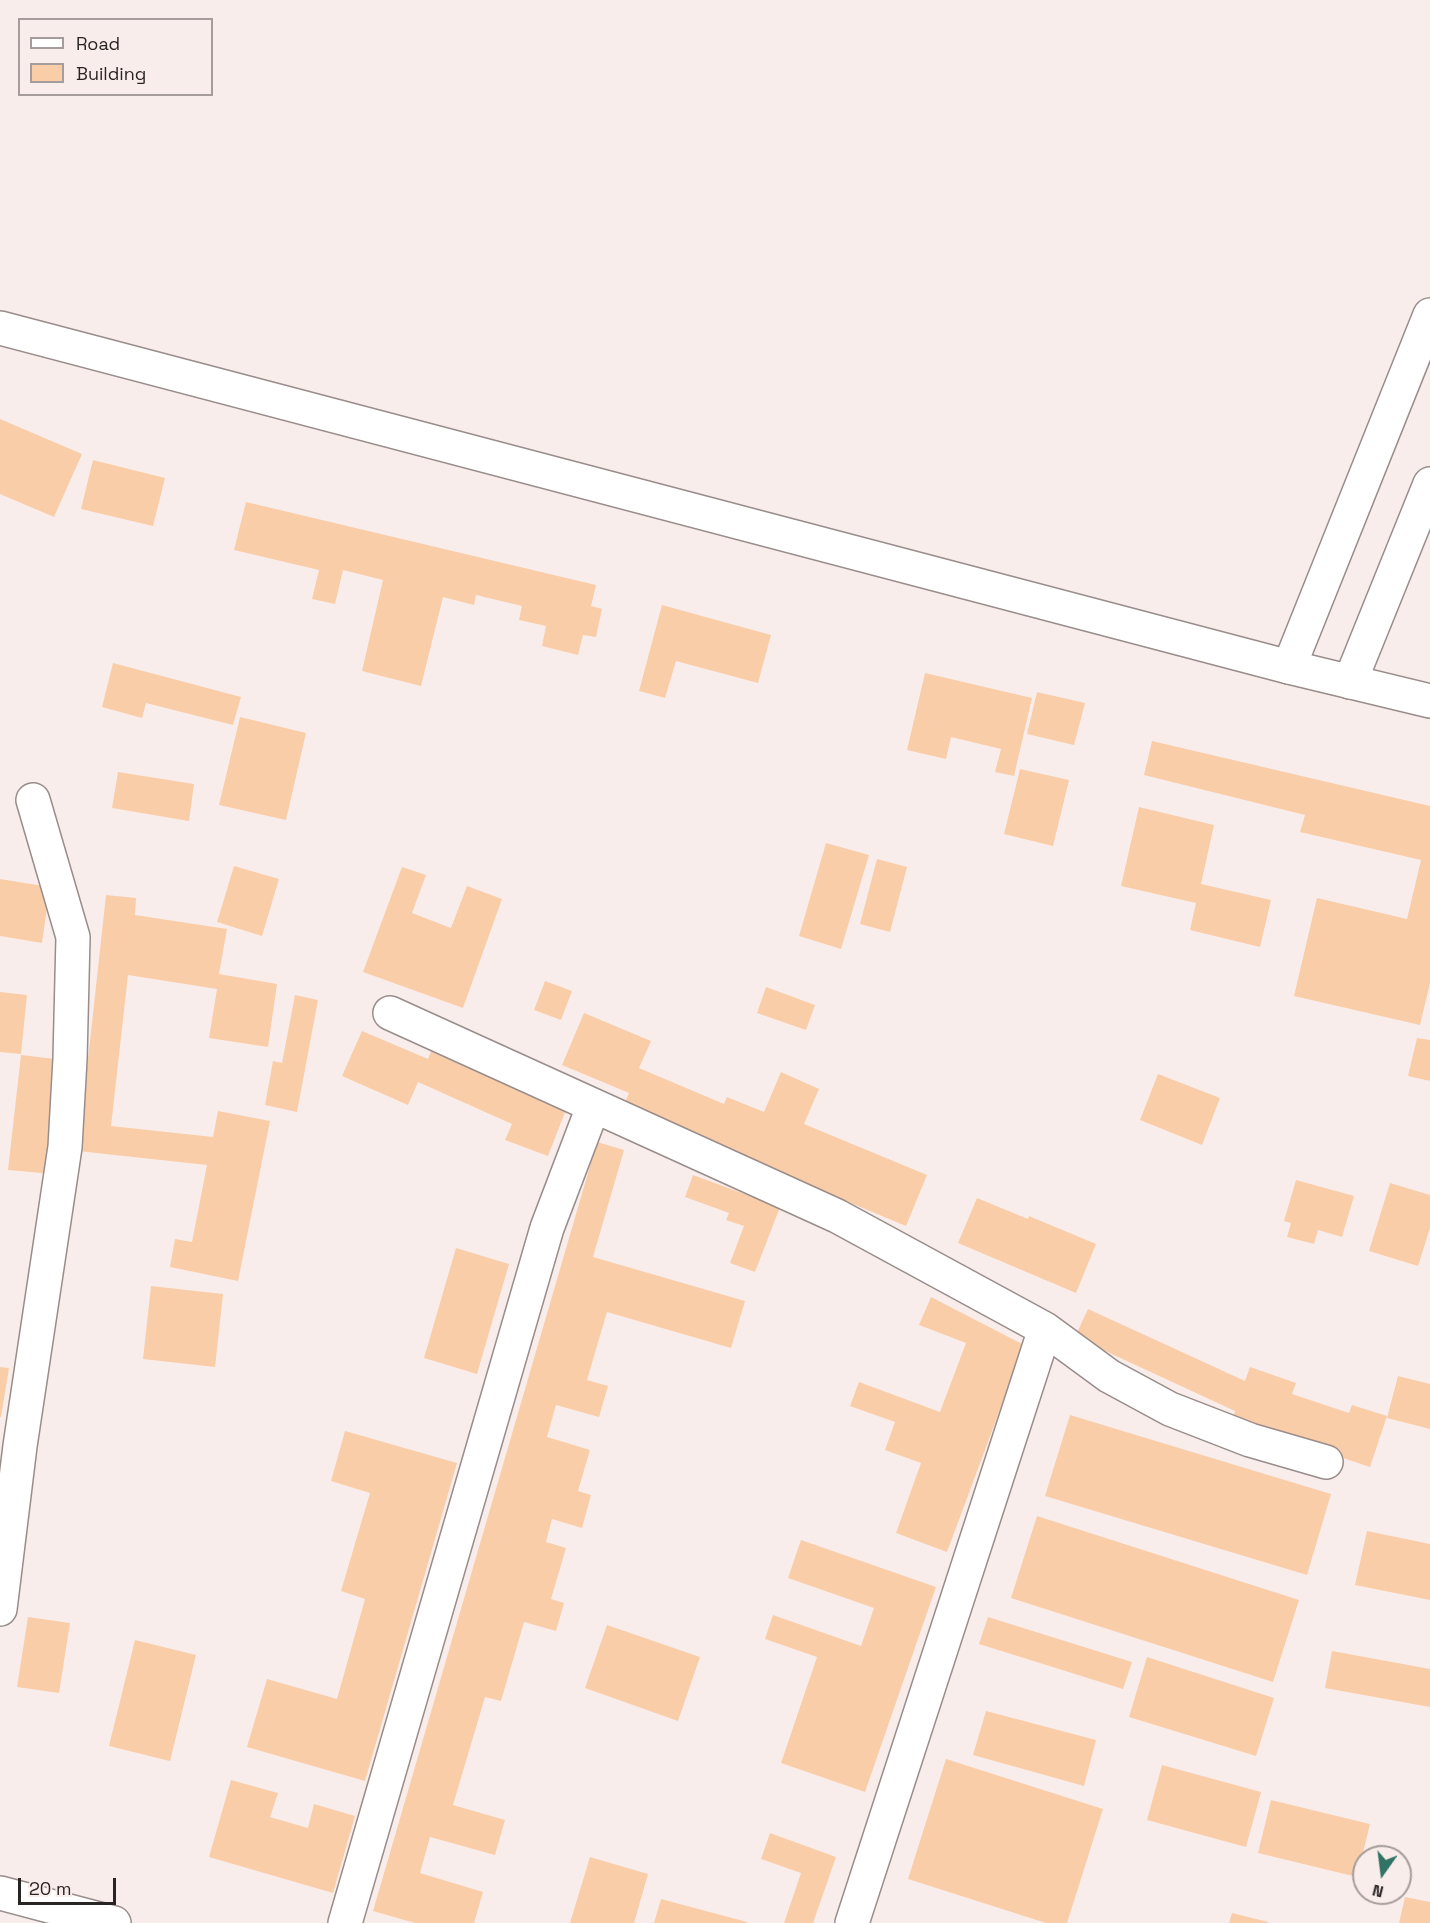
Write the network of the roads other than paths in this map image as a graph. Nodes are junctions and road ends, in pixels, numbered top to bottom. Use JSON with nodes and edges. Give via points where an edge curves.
{"nodes":[{"id":1,"x":1430,"y":315,"type":"edge"},
{"id":2,"x":0,"y":328,"type":"edge"},
{"id":3,"x":1430,"y":484,"type":"edge"},
{"id":4,"x":1423,"y":517,"type":"edge"},
{"id":5,"x":1289,"y":667,"type":"junction"},
{"id":6,"x":1350,"y":682,"type":"junction"},
{"id":7,"x":1430,"y":701,"type":"edge"},
{"id":8,"x":33,"y":800,"type":"dead end"},
{"id":9,"x":390,"y":1013,"type":"dead end"},
{"id":10,"x":592,"y":1107,"type":"junction"},
{"id":11,"x":1045,"y":1329,"type":"junction"},
{"id":12,"x":1326,"y":1462,"type":"dead end"},
{"id":13,"x":0,"y":1610,"type":"edge"},
{"id":14,"x":0,"y":1893,"type":"edge"},
{"id":15,"x":53,"y":1915,"type":"edge"},
{"id":16,"x":114,"y":1923,"type":"edge"},
{"id":17,"x":345,"y":1923,"type":"edge"},
{"id":18,"x":852,"y":1923,"type":"edge"}],
"edges":[{"from":1,"to":5,"type":"street"},
{"from":2,"to":5,"type":"street"},
{"from":3,"to":4,"type":"street"},
{"from":4,"to":6,"type":"street"},
{"from":5,"to":6,"type":"street"},
{"from":6,"to":7,"type":"street"},
{"from":8,"to":13,"type":"street","via":[[73,938],[70,1059],[64,1147]]},
{"from":9,"to":10,"type":"street"},
{"from":10,"to":11,"type":"street","via":[[837,1216]]},
{"from":10,"to":17,"type":"street","via":[[547,1228]]},
{"from":11,"to":12,"type":"street","via":[[1109,1376],[1170,1409],[1250,1440]]},
{"from":11,"to":18,"type":"street"},
{"from":14,"to":15,"type":"street"},
{"from":15,"to":16,"type":"street"}]}
